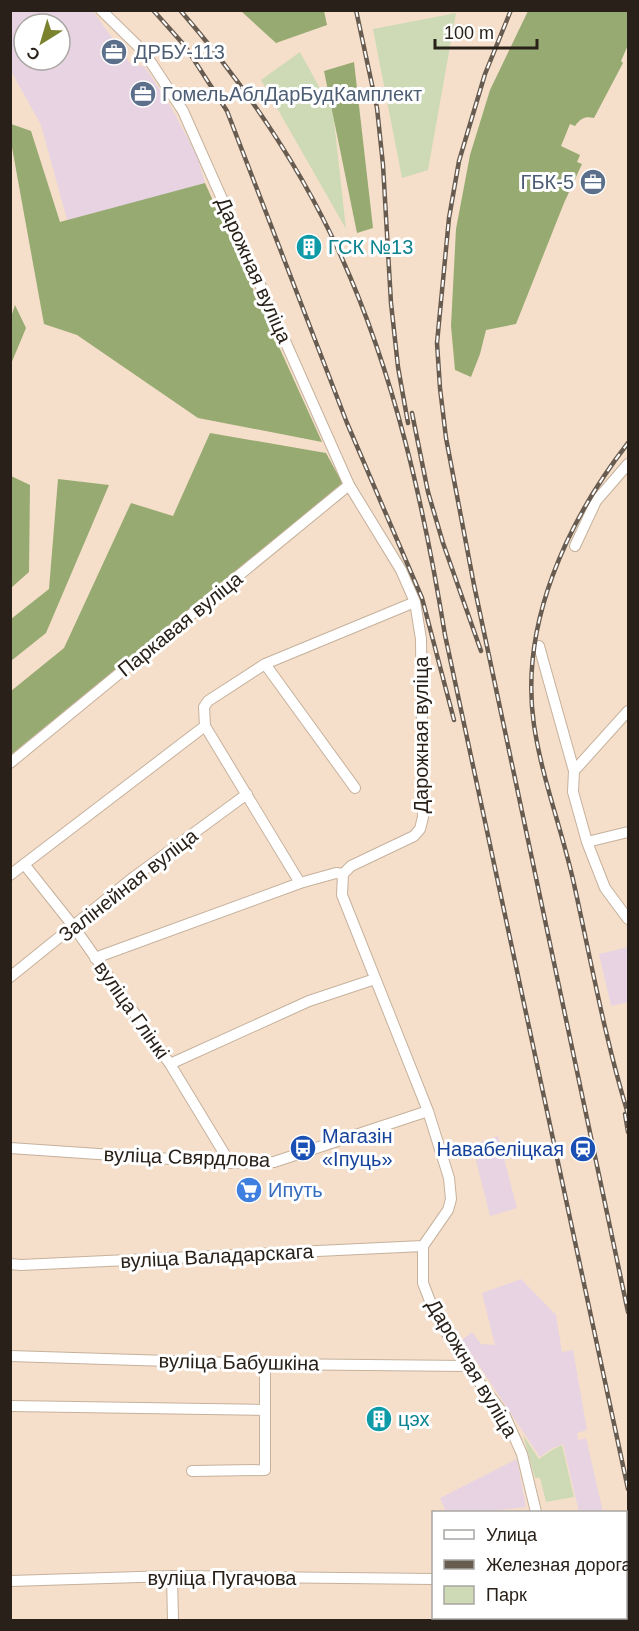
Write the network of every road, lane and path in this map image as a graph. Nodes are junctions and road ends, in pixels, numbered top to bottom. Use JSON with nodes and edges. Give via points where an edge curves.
{"nodes":[{"id":1,"x":101,"y":10,"type":"edge"},
{"id":2,"x":628,"y":464,"type":"edge"},
{"id":3,"x":349,"y":485,"type":"junction"},
{"id":4,"x":575,"y":546,"type":"dead end"},
{"id":5,"x":415,"y":602,"type":"junction"},
{"id":6,"x":539,"y":646,"type":"dead end"},
{"id":7,"x":265,"y":664,"type":"junction"},
{"id":8,"x":628,"y":711,"type":"edge"},
{"id":9,"x":205,"y":726,"type":"junction"},
{"id":10,"x":10,"y":763,"type":"edge"},
{"id":11,"x":574,"y":771,"type":"junction"},
{"id":12,"x":355,"y":788,"type":"dead end"},
{"id":13,"x":247,"y":794,"type":"junction"},
{"id":14,"x":628,"y":832,"type":"edge"},
{"id":15,"x":587,"y":842,"type":"junction"},
{"id":16,"x":24,"y":864,"type":"junction"},
{"id":17,"x":10,"y":874,"type":"edge"},
{"id":18,"x":343,"y":874,"type":"junction"},
{"id":19,"x":300,"y":883,"type":"junction"},
{"id":20,"x":628,"y":919,"type":"edge"},
{"id":21,"x":74,"y":927,"type":"junction"},
{"id":22,"x":95,"y":958,"type":"junction"},
{"id":23,"x":10,"y":977,"type":"edge"},
{"id":24,"x":375,"y":979,"type":"junction"},
{"id":25,"x":170,"y":1064,"type":"junction"},
{"id":26,"x":428,"y":1111,"type":"junction"},
{"id":27,"x":10,"y":1148,"type":"edge"},
{"id":28,"x":230,"y":1162,"type":"junction"},
{"id":29,"x":423,"y":1246,"type":"junction"},
{"id":30,"x":10,"y":1264,"type":"edge"},
{"id":31,"x":10,"y":1356,"type":"edge"},
{"id":32,"x":265,"y":1364,"type":"junction"},
{"id":33,"x":467,"y":1366,"type":"junction"},
{"id":34,"x":10,"y":1406,"type":"edge"},
{"id":35,"x":265,"y":1410,"type":"junction"},
{"id":36,"x":192,"y":1472,"type":"dead end"},
{"id":37,"x":536,"y":1511,"type":"edge"},
{"id":38,"x":172,"y":1576,"type":"junction"},
{"id":39,"x":432,"y":1579,"type":"edge"},
{"id":40,"x":10,"y":1581,"type":"edge"},
{"id":41,"x":173,"y":1620,"type":"edge"}],
"edges":[{"from":1,"to":3,"type":"street","name":"Дарожная вуліца","via":[[144,52],[183,111]]},
{"from":2,"to":4,"type":"street","via":[[596,501]]},
{"from":3,"to":5,"type":"street","name":"Дарожная вуліца","via":[[401,570]]},
{"from":3,"to":10,"type":"street","name":"Паркавая вуліца"},
{"from":5,"to":7,"type":"street"},
{"from":5,"to":18,"type":"street","name":"Дарожная вуліца","via":[[421,639],[423,818],[414,836],[351,866]]},
{"from":6,"to":11,"type":"street"},
{"from":7,"to":9,"type":"street","via":[[208,701],[204,707]]},
{"from":7,"to":12,"type":"street"},
{"from":8,"to":11,"type":"street"},
{"from":9,"to":13,"type":"street"},
{"from":9,"to":16,"type":"street"},
{"from":11,"to":15,"type":"street","via":[[573,792]]},
{"from":13,"to":19,"type":"street"},
{"from":13,"to":21,"type":"street","name":"Залінейная вуліца","via":[[134,877]]},
{"from":14,"to":15,"type":"street"},
{"from":15,"to":20,"type":"street","via":[[605,888]]},
{"from":16,"to":17,"type":"street"},
{"from":16,"to":21,"type":"street","name":"вуліца Глінкі"},
{"from":18,"to":19,"type":"street"},
{"from":18,"to":24,"type":"street","via":[[342,895]]},
{"from":19,"to":22,"type":"street"},
{"from":21,"to":22,"type":"street","name":"вуліца Глінкі"},
{"from":21,"to":23,"type":"street","name":"Залінейная вуліца"},
{"from":22,"to":25,"type":"street","name":"вуліца Глінкі"},
{"from":24,"to":25,"type":"street","via":[[309,1000]]},
{"from":24,"to":26,"type":"street"},
{"from":25,"to":28,"type":"street","name":"вуліца Глінкі"},
{"from":26,"to":28,"type":"street","name":"вуліца Свярдлова","via":[[274,1162]]},
{"from":26,"to":29,"type":"street","via":[[449,1178],[451,1199],[448,1210]]},
{"from":27,"to":28,"type":"street","name":"вуліца Свярдлова"},
{"from":29,"to":30,"type":"street","name":"вуліца Валадарскага"},
{"from":29,"to":33,"type":"street","name":"Дарожная вуліца","via":[[423,1283],[430,1303]]},
{"from":31,"to":32,"type":"street","name":"вуліца Бабушкіна"},
{"from":32,"to":33,"type":"street","name":"вуліца Бабушкіна"},
{"from":32,"to":35,"type":"street"},
{"from":33,"to":37,"type":"street","name":"Дарожная вуліца","via":[[505,1416],[522,1454]]},
{"from":34,"to":35,"type":"street"},
{"from":35,"to":36,"type":"street","via":[[264,1470]]},
{"from":38,"to":39,"type":"street","name":"вуліца Пугачова"},
{"from":38,"to":40,"type":"street","name":"вуліца Пугачова"},
{"from":38,"to":41,"type":"street"}]}
